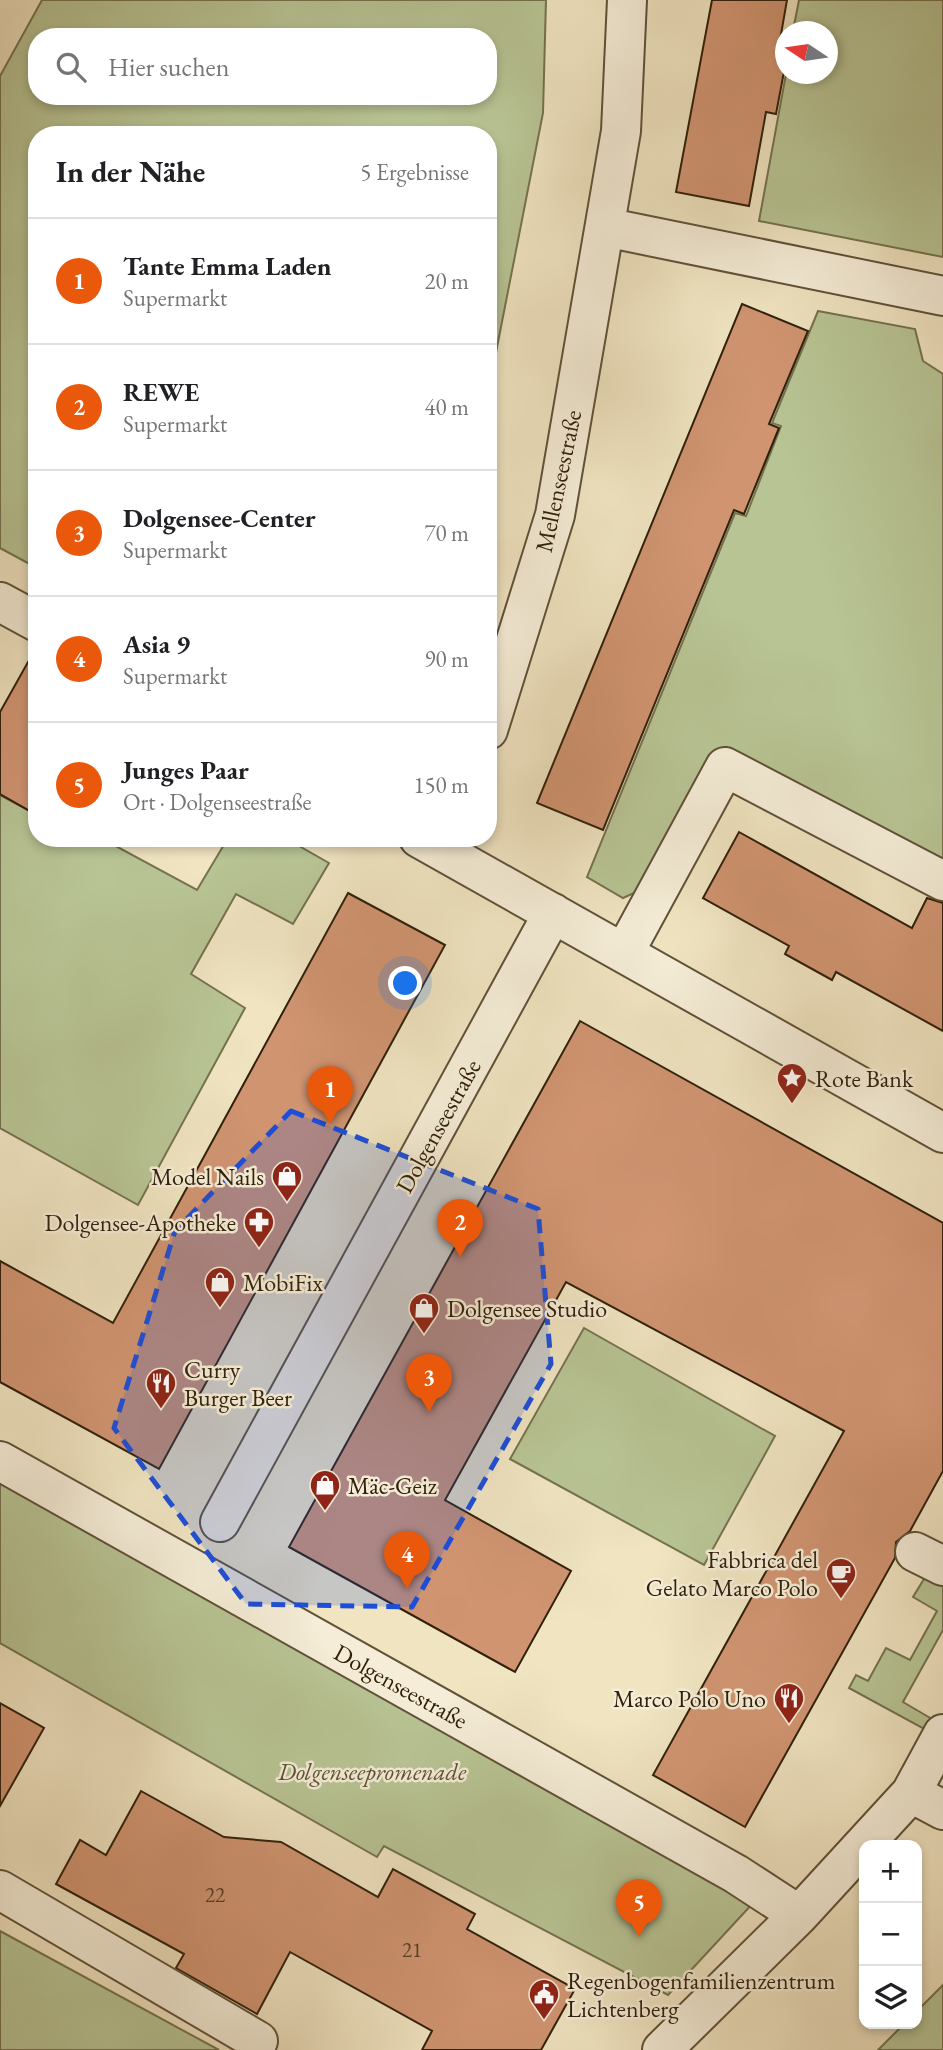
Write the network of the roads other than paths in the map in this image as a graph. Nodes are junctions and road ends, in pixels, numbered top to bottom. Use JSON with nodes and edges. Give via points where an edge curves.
{"nodes":[{"id":1,"x":627,"y":0,"type":"edge"},
{"id":2,"x":605,"y":227,"type":"junction"},
{"id":3,"x":943,"y":296,"type":"edge"},
{"id":4,"x":0,"y":602,"type":"edge"},
{"id":5,"x":28,"y":617,"type":"edge"},
{"id":6,"x":497,"y":701,"type":"edge"},
{"id":7,"x":438,"y":847,"type":"edge"},
{"id":8,"x":943,"y":881,"type":"edge"},
{"id":9,"x":554,"y":913,"type":"junction"},
{"id":10,"x":624,"y":953,"type":"junction"},
{"id":11,"x":943,"y":1133,"type":"edge"},
{"id":12,"x":0,"y":1461,"type":"edge"},
{"id":13,"x":220,"y":1522,"type":"dead end"},
{"id":14,"x":943,"y":1734,"type":"edge"},
{"id":15,"x":927,"y":1801,"type":"edge"},
{"id":16,"x":0,"y":1891,"type":"edge"},
{"id":17,"x":799,"y":1915,"type":"junction"},
{"id":18,"x":258,"y":2041,"type":"dead end"},
{"id":19,"x":662,"y":2050,"type":"edge"}],
"edges":[{"from":1,"to":2,"type":"street","name":"Mellenseestraße","via":[[621,131]]},
{"from":2,"to":3,"type":"street"},
{"from":2,"to":6,"type":"street","name":"Mellenseestraße","via":[[555,515]]},
{"from":4,"to":5,"type":"street"},
{"from":7,"to":9,"type":"street"},
{"from":8,"to":10,"type":"street","via":[[725,767]]},
{"from":9,"to":10,"type":"street"},
{"from":9,"to":13,"type":"street","name":"Dolgenseestraße"},
{"from":10,"to":11,"type":"street"},
{"from":12,"to":17,"type":"street","name":"Dolgenseestraße","via":[[699,1853]]},
{"from":14,"to":15,"type":"street"},
{"from":15,"to":17,"type":"street"},
{"from":16,"to":18,"type":"street"},
{"from":17,"to":19,"type":"street"}]}
